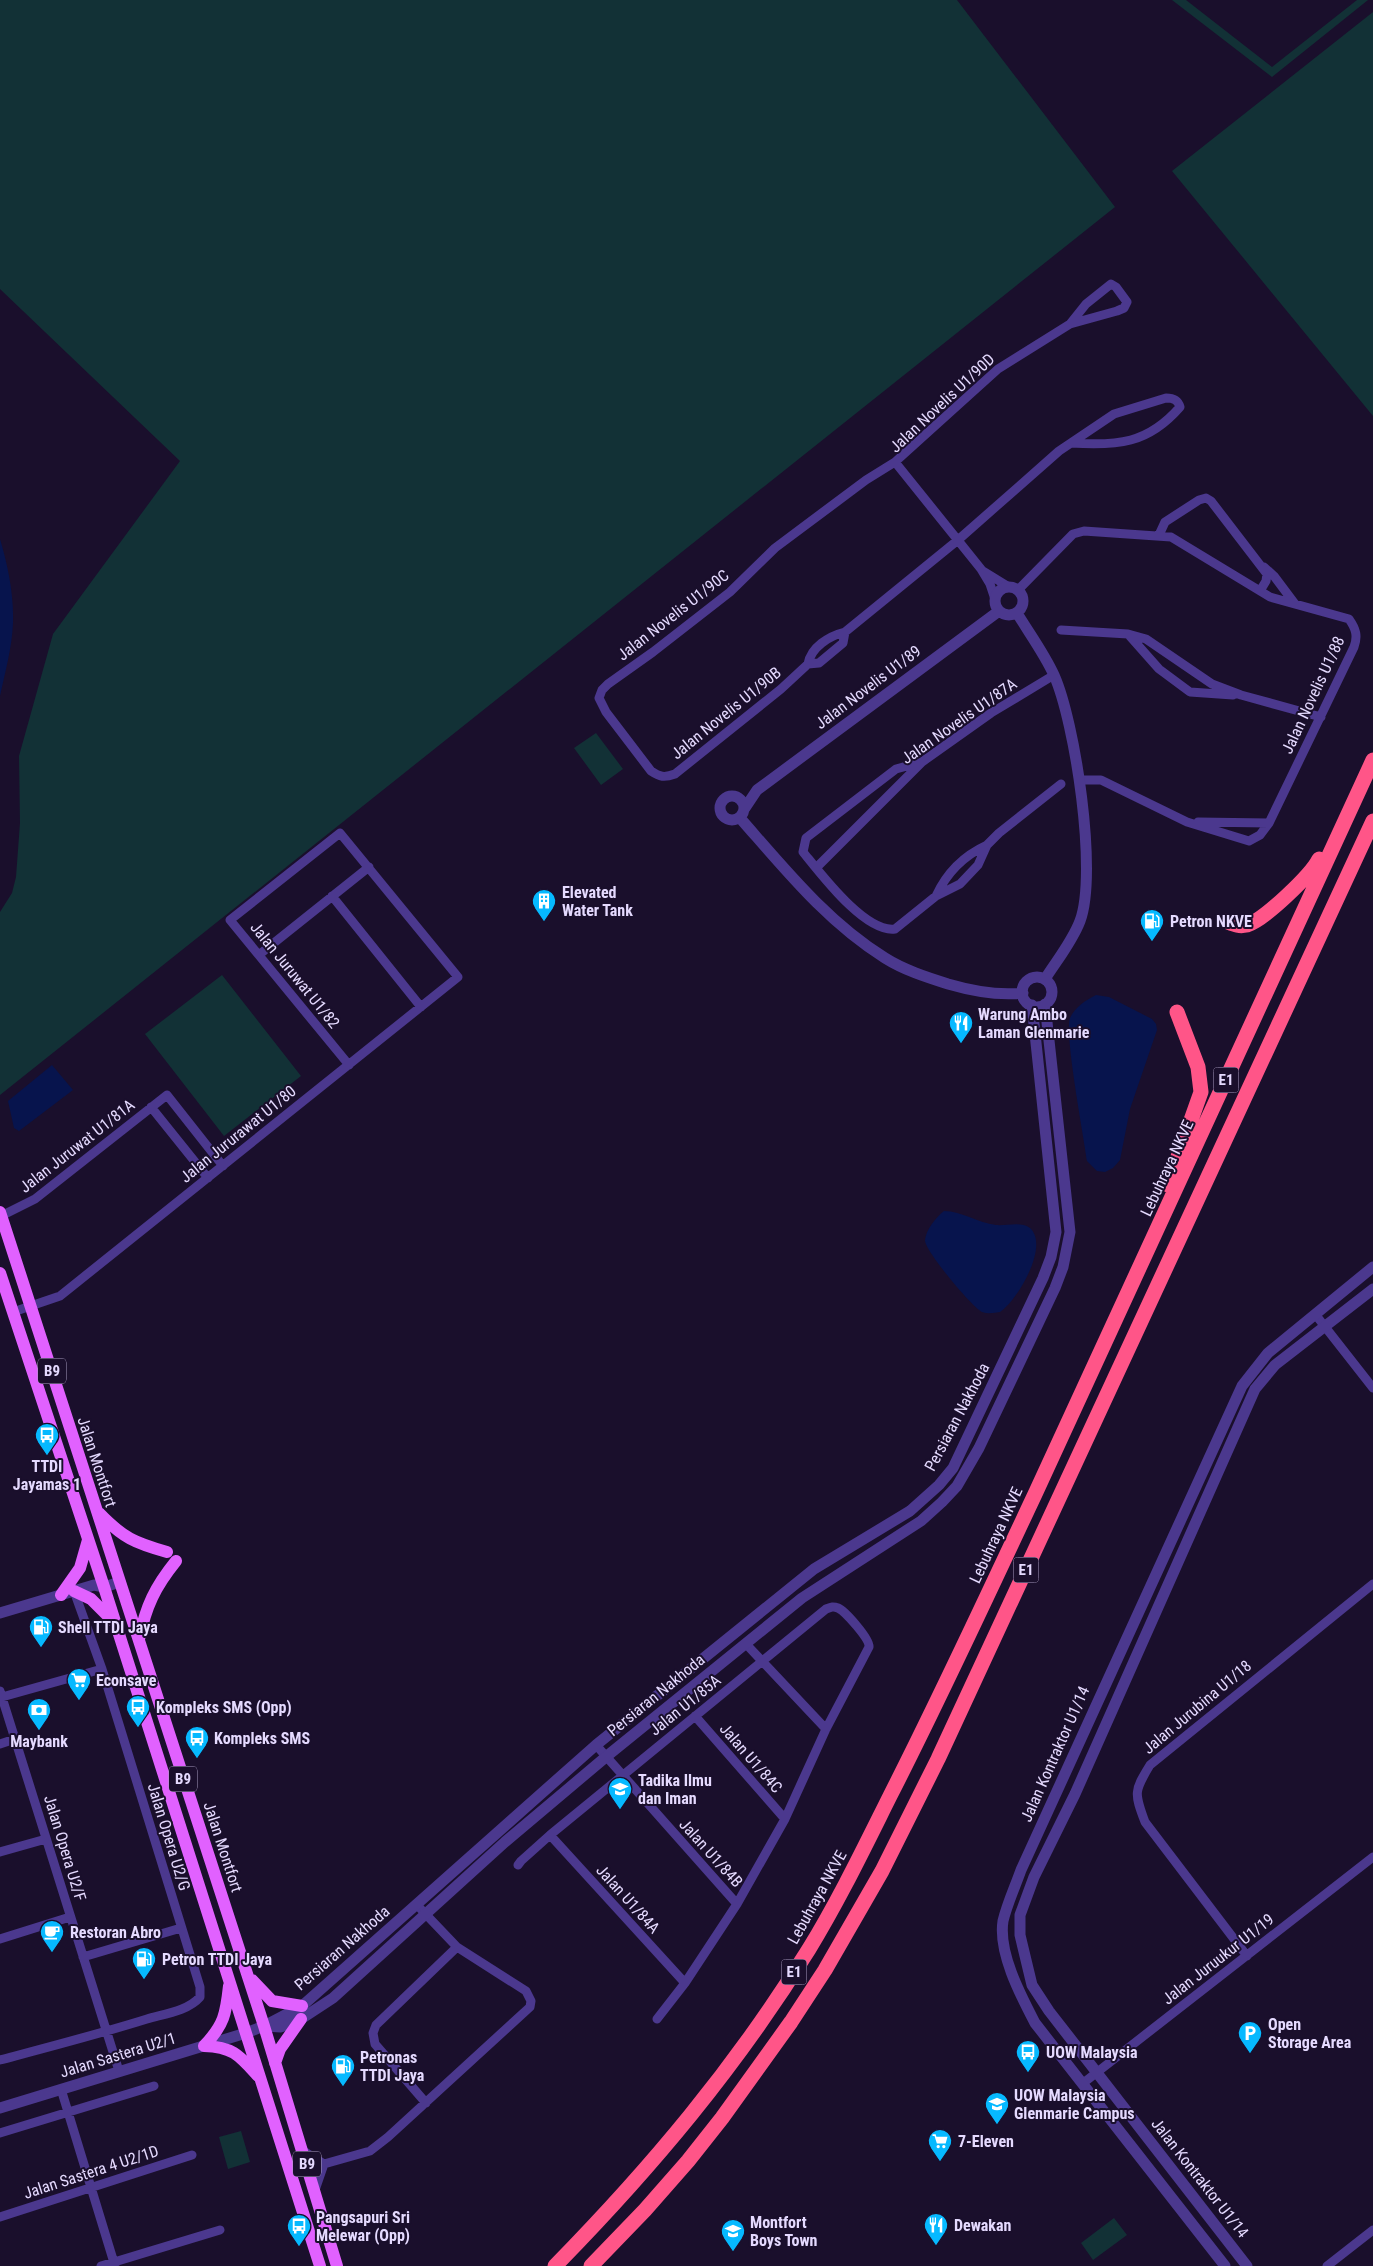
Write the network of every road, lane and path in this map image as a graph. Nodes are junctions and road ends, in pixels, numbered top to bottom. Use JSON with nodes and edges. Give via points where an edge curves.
{"nodes":[{"id":1,"x":1070,"y":324,"type":"junction"},
{"id":2,"x":1071,"y":443,"type":"junction"},
{"id":3,"x":895,"y":462,"type":"junction"},
{"id":4,"x":1159,"y":535,"type":"junction"},
{"id":5,"x":958,"y":540,"type":"junction"},
{"id":6,"x":1262,"y":565,"type":"junction"},
{"id":7,"x":981,"y":570,"type":"junction"},
{"id":8,"x":1013,"y":589,"type":"junction"},
{"id":9,"x":1260,"y":591,"type":"junction"},
{"id":10,"x":1296,"y":604,"type":"junction"},
{"id":11,"x":997,"y":605,"type":"junction"},
{"id":12,"x":1017,"y":613,"type":"junction"},
{"id":13,"x":1061,"y":630,"type":"dead end"},
{"id":14,"x":845,"y":632,"type":"junction"},
{"id":15,"x":1128,"y":634,"type":"junction"},
{"id":16,"x":808,"y":664,"type":"junction"},
{"id":17,"x":1054,"y":674,"type":"junction"},
{"id":18,"x":1241,"y":695,"type":"junction"},
{"id":19,"x":1321,"y":717,"type":"junction"},
{"id":20,"x":1373,"y":760,"type":"edge"},
{"id":21,"x":922,"y":762,"type":"junction"},
{"id":22,"x":659,"y":776,"type":"joint"},
{"id":23,"x":1080,"y":780,"type":"junction"},
{"id":24,"x":877,"y":784,"type":"junction"},
{"id":25,"x":1061,"y":784,"type":"dead end"},
{"id":26,"x":1361,"y":786,"type":"junction"},
{"id":27,"x":757,"y":790,"type":"junction"},
{"id":28,"x":886,"y":796,"type":"junction"},
{"id":29,"x":736,"y":797,"type":"junction"},
{"id":30,"x":742,"y":813,"type":"junction"},
{"id":31,"x":1373,"y":821,"type":"edge"},
{"id":32,"x":1187,"y":822,"type":"junction"},
{"id":33,"x":1269,"y":823,"type":"junction"},
{"id":34,"x":987,"y":845,"type":"junction"},
{"id":35,"x":369,"y":867,"type":"junction"},
{"id":36,"x":816,"y":868,"type":"junction"},
{"id":37,"x":332,"y":896,"type":"junction"},
{"id":38,"x":936,"y":896,"type":"junction"},
{"id":39,"x":1225,"y":921,"type":"dead end"},
{"id":40,"x":260,"y":954,"type":"junction"},
{"id":41,"x":1045,"y":979,"type":"junction"},
{"id":42,"x":1023,"y":993,"type":"junction"},
{"id":43,"x":1045,"y":1004,"type":"junction"},
{"id":44,"x":1032,"y":1005,"type":"junction"},
{"id":45,"x":421,"y":1007,"type":"junction"},
{"id":46,"x":1176,"y":1012,"type":"dead end"},
{"id":47,"x":349,"y":1064,"type":"junction"},
{"id":48,"x":151,"y":1107,"type":"junction"},
{"id":49,"x":223,"y":1166,"type":"junction"},
{"id":50,"x":208,"y":1178,"type":"junction"},
{"id":51,"x":1,"y":1214,"type":"edge"},
{"id":52,"x":1373,"y":1267,"type":"edge"},
{"id":53,"x":0,"y":1273,"type":"edge"},
{"id":54,"x":1373,"y":1288,"type":"edge"},
{"id":55,"x":32,"y":1306,"type":"junction"},
{"id":56,"x":13,"y":1312,"type":"junction"},
{"id":57,"x":1315,"y":1314,"type":"junction"},
{"id":58,"x":1325,"y":1326,"type":"junction"},
{"id":59,"x":1091,"y":1374,"type":"junction"},
{"id":60,"x":1373,"y":1388,"type":"edge"},
{"id":61,"x":96,"y":1510,"type":"junction"},
{"id":62,"x":88,"y":1540,"type":"junction"},
{"id":63,"x":118,"y":1577,"type":"junction"},
{"id":64,"x":100,"y":1583,"type":"junction"},
{"id":65,"x":1373,"y":1584,"type":"edge"},
{"id":66,"x":74,"y":1591,"type":"junction"},
{"id":67,"x":61,"y":1595,"type":"junction"},
{"id":68,"x":0,"y":1613,"type":"edge"},
{"id":69,"x":116,"y":1624,"type":"junction"},
{"id":70,"x":138,"y":1640,"type":"junction"},
{"id":71,"x":746,"y":1644,"type":"junction"},
{"id":72,"x":762,"y":1661,"type":"junction"},
{"id":73,"x":102,"y":1669,"type":"junction"},
{"id":74,"x":1,"y":1694,"type":"edge"},
{"id":75,"x":694,"y":1716,"type":"junction"},
{"id":76,"x":826,"y":1729,"type":"junction"},
{"id":77,"x":15,"y":1739,"type":"junction"},
{"id":78,"x":0,"y":1744,"type":"edge"},
{"id":79,"x":596,"y":1745,"type":"junction"},
{"id":80,"x":607,"y":1756,"type":"junction"},
{"id":81,"x":624,"y":1775,"type":"junction"},
{"id":82,"x":785,"y":1819,"type":"junction"},
{"id":83,"x":550,"y":1835,"type":"junction"},
{"id":84,"x":46,"y":1839,"type":"junction"},
{"id":85,"x":0,"y":1852,"type":"edge"},
{"id":86,"x":1373,"y":1857,"type":"edge"},
{"id":87,"x":518,"y":1865,"type":"dead end"},
{"id":88,"x":416,"y":1904,"type":"junction"},
{"id":89,"x":737,"y":1904,"type":"junction"},
{"id":90,"x":426,"y":1914,"type":"junction"},
{"id":91,"x":70,"y":1916,"type":"junction"},
{"id":92,"x":181,"y":1928,"type":"junction"},
{"id":93,"x":0,"y":1939,"type":"edge"},
{"id":94,"x":457,"y":1947,"type":"junction"},
{"id":95,"x":1247,"y":1956,"type":"junction"},
{"id":96,"x":83,"y":1957,"type":"junction"},
{"id":97,"x":247,"y":1975,"type":"junction"},
{"id":98,"x":230,"y":1981,"type":"junction"},
{"id":99,"x":685,"y":1984,"type":"junction"},
{"id":100,"x":302,"y":2006,"type":"junction"},
{"id":101,"x":301,"y":2019,"type":"junction"},
{"id":102,"x":657,"y":2020,"type":"dead end"},
{"id":103,"x":264,"y":2026,"type":"junction"},
{"id":104,"x":106,"y":2031,"type":"junction"},
{"id":105,"x":246,"y":2033,"type":"junction"},
{"id":106,"x":204,"y":2046,"type":"junction"},
{"id":107,"x":0,"y":2060,"type":"edge"},
{"id":108,"x":275,"y":2063,"type":"junction"},
{"id":109,"x":119,"y":2071,"type":"junction"},
{"id":110,"x":1097,"y":2072,"type":"junction"},
{"id":111,"x":261,"y":2079,"type":"junction"},
{"id":112,"x":1082,"y":2084,"type":"junction"},
{"id":113,"x":154,"y":2086,"type":"dead end"},
{"id":114,"x":60,"y":2089,"type":"junction"},
{"id":115,"x":426,"y":2103,"type":"junction"},
{"id":116,"x":0,"y":2108,"type":"edge"},
{"id":117,"x":68,"y":2113,"type":"junction"},
{"id":118,"x":0,"y":2133,"type":"edge"},
{"id":119,"x":302,"y":2150,"type":"junction"},
{"id":120,"x":192,"y":2155,"type":"dead end"},
{"id":121,"x":324,"y":2164,"type":"junction"},
{"id":122,"x":91,"y":2188,"type":"junction"},
{"id":123,"x":314,"y":2191,"type":"junction"},
{"id":124,"x":0,"y":2217,"type":"edge"},
{"id":125,"x":220,"y":2230,"type":"dead end"},
{"id":126,"x":1373,"y":2230,"type":"edge"},
{"id":127,"x":114,"y":2264,"type":"edge"},
{"id":128,"x":101,"y":2266,"type":"edge"},
{"id":129,"x":320,"y":2266,"type":"edge"},
{"id":130,"x":337,"y":2266,"type":"edge"},
{"id":131,"x":555,"y":2266,"type":"edge"},
{"id":132,"x":591,"y":2266,"type":"edge"},
{"id":133,"x":1224,"y":2266,"type":"edge"},
{"id":134,"x":1247,"y":2266,"type":"edge"},
{"id":135,"x":1327,"y":2266,"type":"edge"}],
"edges":[{"from":1,"to":1,"type":"street","name":"Jalan Novelis U1/90D","via":[[1086,304],[1111,284],[1126,302],[1124,308],[1117,311]]},
{"from":1,"to":3,"type":"street","name":"Jalan Novelis U1/90D","via":[[998,369]]},
{"from":2,"to":2,"type":"street","name":"Jalan Novelis U1/90B","via":[[1114,414],[1166,398],[1173,398],[1180,407],[1171,418],[1129,442]]},
{"from":2,"to":5,"type":"street","name":"Jalan Novelis U1/90B"},
{"from":3,"to":5,"type":"street","name":"Jalan Novelis U1/90D"},
{"from":3,"to":22,"type":"street","name":"Jalan Novelis U1/90C","via":[[775,548],[730,592],[602,690],[599,698],[606,712]]},
{"from":4,"to":6,"type":"street","via":[[1166,522],[1206,498]]},
{"from":4,"to":8,"type":"street","name":"Jalan Novelis U1/88","via":[[1084,531],[1073,534]]},
{"from":4,"to":9,"type":"street","name":"Jalan Novelis U1/88","via":[[1171,537]]},
{"from":5,"to":7,"type":"street","name":"Jalan Novelis U1/90D"},
{"from":5,"to":14,"type":"street","name":"Jalan Novelis U1/90B"},
{"from":6,"to":9,"type":"street","via":[[1267,574]]},
{"from":6,"to":10,"type":"street"},
{"from":7,"to":8,"type":"street","name":"Jalan Novelis U1/90D"},
{"from":7,"to":11,"type":"street","name":"Jalan Novelis U1/90D"},
{"from":8,"to":11,"type":"street","via":[[1002,589]]},
{"from":8,"to":12,"type":"street","via":[[1023,602]]},
{"from":9,"to":10,"type":"street","name":"Jalan Novelis U1/88"},
{"from":10,"to":19,"type":"street","name":"Jalan Novelis U1/88","via":[[1349,619],[1355,627],[1357,638]]},
{"from":11,"to":12,"type":"street","via":[[1010,615]]},
{"from":11,"to":27,"type":"street","name":"Jalan Novelis U1/89"},
{"from":12,"to":17,"type":"street"},
{"from":13,"to":15,"type":"street"},
{"from":14,"to":16,"type":"street","name":"Jalan Novelis U1/90B","via":[[832,635],[816,648],[809,656]]},
{"from":14,"to":16,"type":"street","name":"Jalan Novelis U1/90B","via":[[843,643],[834,651],[819,663]]},
{"from":15,"to":18,"type":"street","via":[[1146,639],[1212,684]]},
{"from":15,"to":18,"type":"street","via":[[1159,668],[1190,692]]},
{"from":16,"to":22,"type":"street","name":"Jalan Novelis U1/90B","via":[[675,774]]},
{"from":17,"to":21,"type":"street","name":"Jalan Novelis U1/87A"},
{"from":17,"to":23,"type":"street","via":[[1068,718]]},
{"from":18,"to":19,"type":"street"},
{"from":19,"to":33,"type":"street","name":"Jalan Novelis U1/88"},
{"from":20,"to":26,"type":"highway","name":"Lebuhraya NKVE","number":"E1"},
{"from":21,"to":24,"type":"street","via":[[896,769]]},
{"from":21,"to":28,"type":"street","name":"Jalan Novelis U1/87A"},
{"from":23,"to":32,"type":"street","name":"Jalan Novelis U1/88","via":[[1101,780]]},
{"from":23,"to":41,"type":"street","via":[[1086,857],[1086,890],[1081,919]]},
{"from":24,"to":28,"type":"street","via":[[885,789]]},
{"from":24,"to":36,"type":"street","via":[[806,838],[803,852]]},
{"from":25,"to":34,"type":"street"},
{"from":26,"to":39,"type":"highway","via":[[1307,877],[1249,925],[1238,927]]},
{"from":26,"to":59,"type":"highway","name":"Lebuhraya NKVE","number":"E1"},
{"from":27,"to":29,"type":"street","name":"Jalan Novelis U1/89"},
{"from":27,"to":30,"type":"street","name":"Jalan Novelis U1/89"},
{"from":28,"to":36,"type":"street","name":"Jalan Novelis U1/87A"},
{"from":29,"to":30,"type":"street","via":[[742,801]]},
{"from":29,"to":30,"type":"street","via":[[725,799],[720,809],[729,820]]},
{"from":30,"to":42,"type":"street","via":[[808,895],[885,958],[920,975],[970,990],[1006,995]]},
{"from":31,"to":132,"type":"highway","number":"E1","via":[[943,1750],[882,1871],[825,1970],[728,2111],[651,2204]]},
{"from":32,"to":33,"type":"street","name":"Jalan Novelis U1/88"},
{"from":32,"to":33,"type":"street","name":"Jalan Novelis U1/88","via":[[1248,840],[1260,835]]},
{"from":34,"to":38,"type":"street","via":[[970,853],[944,878]]},
{"from":34,"to":38,"type":"street","via":[[978,865],[960,884]]},
{"from":35,"to":37,"type":"street"},
{"from":35,"to":40,"type":"street","name":"Jalan Juruwat U1/82","via":[[340,833],[230,920]]},
{"from":35,"to":45,"type":"street","name":"Jalan Jururawat U1/80","via":[[458,977]]},
{"from":36,"to":38,"type":"street","via":[[850,906],[887,930],[895,929]]},
{"from":37,"to":40,"type":"street"},
{"from":37,"to":45,"type":"street"},
{"from":40,"to":47,"type":"street","name":"Jalan Juruwat U1/82"},
{"from":41,"to":42,"type":"street","via":[[1036,977],[1027,981]]},
{"from":41,"to":43,"type":"street","via":[[1052,989],[1051,998]]},
{"from":42,"to":44,"type":"street"},
{"from":43,"to":44,"type":"street"},
{"from":43,"to":71,"type":"street","name":"Persiaran Nakhoda","via":[[1070,1232],[1063,1267],[1050,1297],[979,1448],[956,1486],[921,1521],[802,1598]]},
{"from":44,"to":79,"type":"street","name":"Persiaran Nakhoda","via":[[1056,1232],[1043,1278],[952,1468],[933,1492],[910,1511],[814,1570]]},
{"from":45,"to":47,"type":"street","name":"Jalan Jururawat U1/80"},
{"from":46,"to":59,"type":"highway","via":[[1198,1066],[1201,1092],[1182,1150]]},
{"from":47,"to":49,"type":"street","name":"Jalan Jururawat U1/80"},
{"from":48,"to":49,"type":"street","name":"Jalan Juruwat U1/81A","via":[[167,1095]]},
{"from":48,"to":50,"type":"street"},
{"from":48,"to":51,"type":"street","name":"Jalan Juruwat U1/81A","via":[[34,1199]]},
{"from":49,"to":50,"type":"street","name":"Jalan Jururawat U1/80"},
{"from":50,"to":55,"type":"street","name":"Jalan Jururawat U1/80","via":[[60,1296]]},
{"from":51,"to":55,"type":"main road","name":"Jalan Montfort","number":"B9"},
{"from":52,"to":57,"type":"street","name":"Jalan Kontraktor U1/14"},
{"from":53,"to":56,"type":"main road","name":"Jalan Montfort","number":"B9"},
{"from":54,"to":58,"type":"street","name":"Jalan Kontraktor U1/14"},
{"from":55,"to":56,"type":"street","name":"Jalan Jururawat U1/80"},
{"from":55,"to":61,"type":"main road","name":"Jalan Montfort","number":"B9"},
{"from":56,"to":62,"type":"main road","name":"Jalan Montfort","number":"B9"},
{"from":57,"to":58,"type":"street"},
{"from":57,"to":112,"type":"street","name":"Jalan Kontraktor U1/14","via":[[1268,1353],[1242,1386],[1021,1870],[1004,1920],[1002,1935],[1014,1983],[1035,2023]]},
{"from":58,"to":60,"type":"street"},
{"from":58,"to":110,"type":"street","name":"Jalan Kontraktor U1/14","via":[[1275,1365],[1254,1389],[1020,1914],[1020,1936],[1032,1985]]},
{"from":59,"to":131,"type":"highway","name":"Lebuhraya NKVE","number":"E1","via":[[917,1743],[809,1948],[759,2024],[692,2115],[628,2190]]},
{"from":61,"to":63,"type":"main road","name":"Jalan Montfort","number":"B9"},
{"from":61,"to":70,"type":"main road","via":[[134,1543],[172,1557],[150,1599]]},
{"from":62,"to":64,"type":"main road","name":"Jalan Montfort","number":"B9"},
{"from":62,"to":67,"type":"main road","via":[[80,1568]]},
{"from":63,"to":64,"type":"street"},
{"from":63,"to":70,"type":"main road","name":"Jalan Montfort","number":"B9"},
{"from":64,"to":66,"type":"street"},
{"from":64,"to":69,"type":"main road","name":"Jalan Montfort","number":"B9"},
{"from":65,"to":95,"type":"street","name":"Jalan Jurubina U1/18","via":[[1150,1765],[1137,1786],[1138,1804],[1145,1822]]},
{"from":66,"to":67,"type":"street"},
{"from":66,"to":69,"type":"main road","via":[[91,1599]]},
{"from":66,"to":73,"type":"street","name":"Jalan Opera U2/G"},
{"from":67,"to":68,"type":"street"},
{"from":69,"to":98,"type":"main road","name":"Jalan Montfort","number":"B9"},
{"from":70,"to":97,"type":"main road","name":"Jalan Montfort","number":"B9"},
{"from":71,"to":72,"type":"street"},
{"from":71,"to":80,"type":"street","name":"Persiaran Nakhoda"},
{"from":72,"to":75,"type":"street","name":"Jalan U1/85A"},
{"from":72,"to":76,"type":"street"},
{"from":72,"to":76,"type":"street","name":"Jalan U1/85A","via":[[826,1609],[834,1606],[841,1609],[869,1644]]},
{"from":73,"to":74,"type":"street"},
{"from":73,"to":92,"type":"street","name":"Jalan Opera U2/G"},
{"from":74,"to":77,"type":"street","name":"Jalan Opera U2/F"},
{"from":75,"to":81,"type":"street","name":"Jalan U1/85A"},
{"from":75,"to":82,"type":"street","name":"Jalan U1/84C"},
{"from":76,"to":82,"type":"street"},
{"from":77,"to":78,"type":"street"},
{"from":77,"to":84,"type":"street","name":"Jalan Opera U2/F"},
{"from":79,"to":80,"type":"street","name":"Jalan U1/84B"},
{"from":79,"to":88,"type":"street","name":"Persiaran Nakhoda"},
{"from":80,"to":81,"type":"street","name":"Jalan U1/84B"},
{"from":80,"to":90,"type":"street","name":"Persiaran Nakhoda"},
{"from":81,"to":83,"type":"street","name":"Jalan U1/85A"},
{"from":81,"to":89,"type":"street","name":"Jalan U1/84B"},
{"from":82,"to":89,"type":"street"},
{"from":83,"to":87,"type":"street","name":"Jalan U1/85A"},
{"from":83,"to":99,"type":"street","name":"Jalan U1/84A"},
{"from":84,"to":85,"type":"street"},
{"from":84,"to":91,"type":"street","name":"Jalan Opera U2/F"},
{"from":86,"to":95,"type":"street","name":"Jalan Juruukur U1/19"},
{"from":88,"to":90,"type":"street"},
{"from":88,"to":100,"type":"street","name":"Persiaran Nakhoda"},
{"from":89,"to":99,"type":"street"},
{"from":90,"to":94,"type":"street"},
{"from":90,"to":101,"type":"street","name":"Persiaran Nakhoda","via":[[333,1998]]},
{"from":91,"to":93,"type":"street"},
{"from":91,"to":96,"type":"street","name":"Jalan Opera U2/F"},
{"from":92,"to":96,"type":"street"},
{"from":92,"to":104,"type":"street","name":"Jalan Opera U2/G","via":[[200,1988],[200,1998],[194,2004]]},
{"from":94,"to":115,"type":"street","via":[[376,2025],[374,2034],[375,2044]]},
{"from":94,"to":115,"type":"street","via":[[526,1990],[530,2007]]},
{"from":95,"to":110,"type":"street","name":"Jalan Juruukur U1/19"},
{"from":96,"to":104,"type":"street","name":"Jalan Opera U2/F"},
{"from":97,"to":100,"type":"main road","via":[[272,2002]]},
{"from":97,"to":103,"type":"main road","name":"Jalan Montfort","number":"B9"},
{"from":98,"to":105,"type":"main road","name":"Jalan Montfort","number":"B9"},
{"from":98,"to":106,"type":"main road","via":[[223,2022]]},
{"from":99,"to":102,"type":"street"},
{"from":100,"to":103,"type":"street","name":"Persiaran Nakhoda"},
{"from":101,"to":103,"type":"street","name":"Persiaran Nakhoda","via":[[281,2027]]},
{"from":101,"to":108,"type":"main road","via":[[280,2049]]},
{"from":103,"to":105,"type":"street","name":"Jalan Sastera U2/1"},
{"from":103,"to":108,"type":"main road","name":"Jalan Montfort","number":"B9"},
{"from":104,"to":107,"type":"street"},
{"from":104,"to":109,"type":"street","name":"Jalan Opera U2/F"},
{"from":105,"to":106,"type":"street","name":"Jalan Sastera U2/1"},
{"from":105,"to":111,"type":"main road","name":"Jalan Montfort","number":"B9"},
{"from":106,"to":109,"type":"street","name":"Jalan Sastera U2/1"},
{"from":106,"to":111,"type":"main road","via":[[222,2047],[238,2054]]},
{"from":108,"to":119,"type":"main road","name":"Jalan Montfort","number":"B9"},
{"from":109,"to":114,"type":"street","name":"Jalan Sastera U2/1"},
{"from":110,"to":112,"type":"street","name":"Jalan Juruukur U1/19"},
{"from":110,"to":134,"type":"street","name":"Jalan Kontraktor U1/14"},
{"from":111,"to":129,"type":"main road","name":"Jalan Montfort","number":"B9"},
{"from":112,"to":133,"type":"street","name":"Jalan Kontraktor U1/14"},
{"from":113,"to":117,"type":"street"},
{"from":114,"to":116,"type":"street","name":"Jalan Sastera U2/1"},
{"from":114,"to":117,"type":"street"},
{"from":115,"to":121,"type":"street","via":[[370,2151]]},
{"from":117,"to":118,"type":"street"},
{"from":117,"to":122,"type":"street"},
{"from":119,"to":121,"type":"street"},
{"from":119,"to":123,"type":"main road","name":"Jalan Montfort","number":"B9"},
{"from":120,"to":122,"type":"street","name":"Jalan Sastera 4 U2/1D"},
{"from":121,"to":123,"type":"street"},
{"from":122,"to":124,"type":"street","name":"Jalan Sastera 4 U2/1D"},
{"from":122,"to":127,"type":"street"},
{"from":123,"to":130,"type":"main road","name":"Jalan Montfort","number":"B9"},
{"from":125,"to":127,"type":"street"},
{"from":126,"to":135,"type":"street"},
{"from":127,"to":128,"type":"street"}]}
